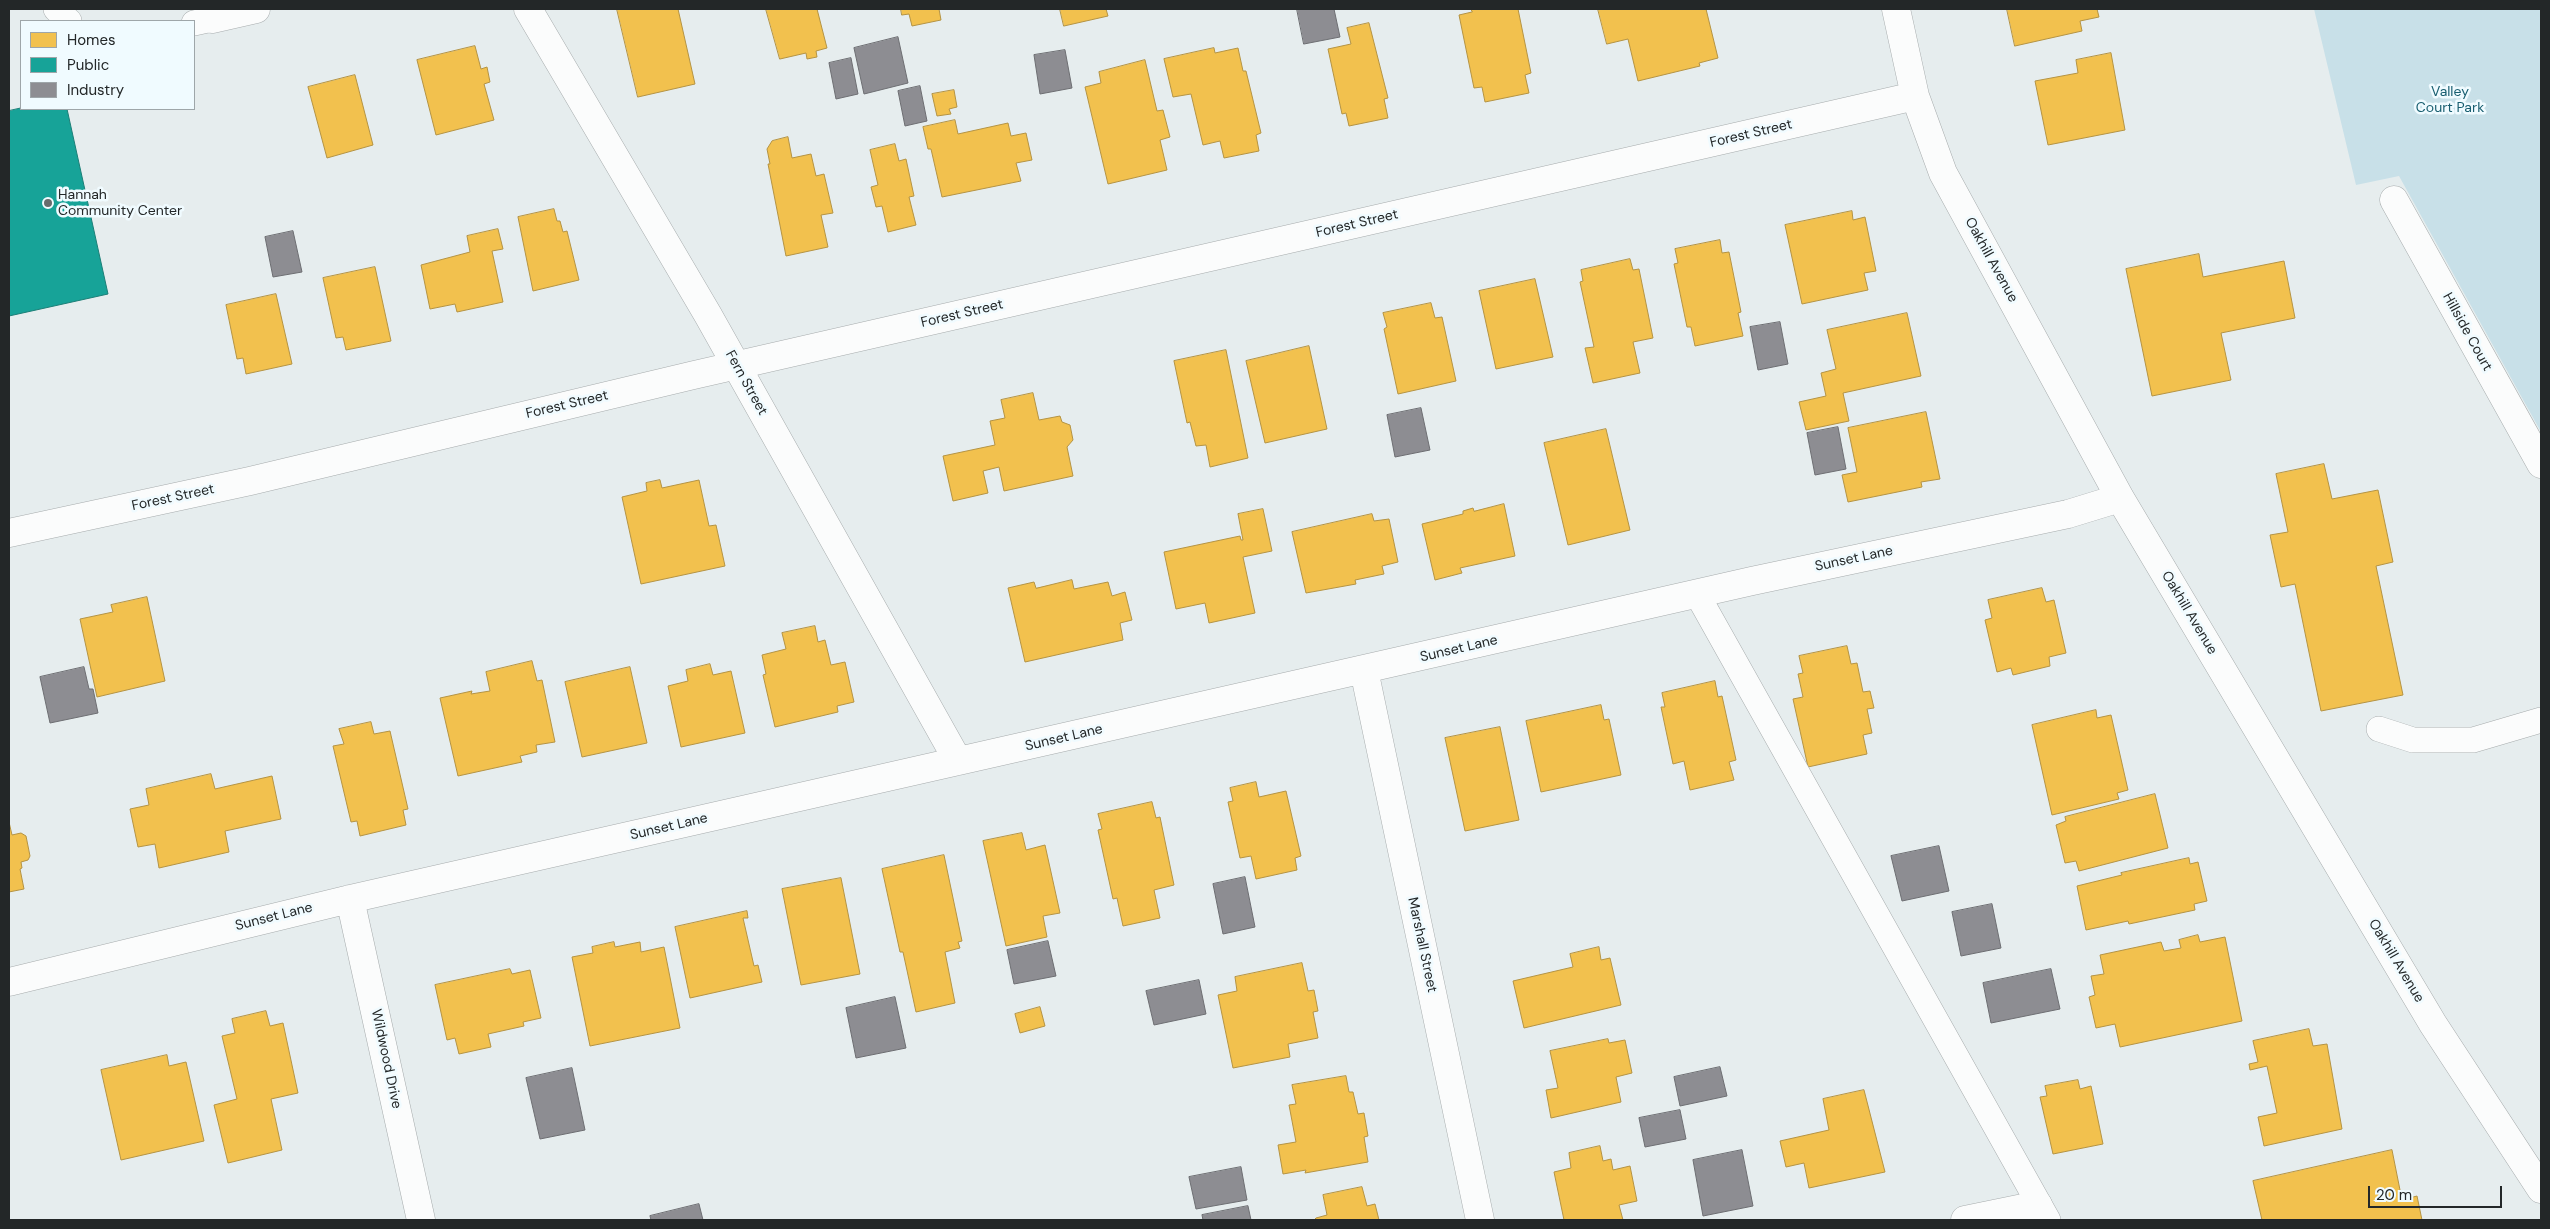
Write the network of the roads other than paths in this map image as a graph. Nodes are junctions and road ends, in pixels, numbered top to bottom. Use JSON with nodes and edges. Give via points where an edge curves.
{"nodes":[{"id":1,"x":56,"y":9,"type":"edge"},
{"id":2,"x":256,"y":9,"type":"edge"},
{"id":3,"x":528,"y":9,"type":"edge"},
{"id":4,"x":1896,"y":9,"type":"edge"},
{"id":5,"x":67,"y":20,"type":"edge"},
{"id":6,"x":203,"y":21,"type":"edge"},
{"id":7,"x":1915,"y":96,"type":"junction"},
{"id":8,"x":2394,"y":200,"type":"dead end"},
{"id":9,"x":736,"y":366,"type":"junction"},
{"id":10,"x":2541,"y":464,"type":"edge"},
{"id":11,"x":2120,"y":498,"type":"junction"},
{"id":12,"x":9,"y":533,"type":"edge"},
{"id":13,"x":1697,"y":594,"type":"junction"},
{"id":14,"x":1364,"y":670,"type":"junction"},
{"id":15,"x":2541,"y":720,"type":"edge"},
{"id":16,"x":2379,"y":729,"type":"dead end"},
{"id":17,"x":958,"y":761,"type":"junction"},
{"id":18,"x":350,"y":899,"type":"junction"},
{"id":19,"x":9,"y":982,"type":"edge"},
{"id":20,"x":2541,"y":1189,"type":"edge"},
{"id":21,"x":2043,"y":1213,"type":"edge"},
{"id":22,"x":421,"y":1220,"type":"edge"},
{"id":23,"x":1480,"y":1220,"type":"edge"},
{"id":24,"x":1965,"y":1220,"type":"edge"}],
"edges":[{"from":1,"to":5,"type":"lane"},
{"from":2,"to":6,"type":"street"},
{"from":3,"to":9,"type":"street","name":"Fern Street"},
{"from":4,"to":7,"type":"street","name":"Oakhill Avenue"},
{"from":7,"to":9,"type":"street","name":"Forest Street"},
{"from":7,"to":11,"type":"street","name":"Oakhill Avenue","via":[[1943,173]]},
{"from":8,"to":10,"type":"street","name":"Hillside Court"},
{"from":9,"to":12,"type":"street","name":"Forest Street","via":[[250,481]]},
{"from":9,"to":17,"type":"street","name":"Fern Street"},
{"from":11,"to":13,"type":"street","name":"Sunset Lane","via":[[2068,514]]},
{"from":11,"to":20,"type":"street","name":"Oakhill Avenue","via":[[2433,1024]]},
{"from":13,"to":14,"type":"street","name":"Sunset Lane"},
{"from":13,"to":21,"type":"lane"},
{"from":14,"to":17,"type":"street","name":"Sunset Lane"},
{"from":14,"to":23,"type":"street","name":"Marshall Street"},
{"from":15,"to":16,"type":"lane","via":[[2473,740],[2413,740]]},
{"from":17,"to":18,"type":"street","name":"Sunset Lane"},
{"from":18,"to":19,"type":"street","name":"Sunset Lane"},
{"from":18,"to":22,"type":"street","name":"Wildwood Drive"},
{"from":21,"to":24,"type":"street"}]}
